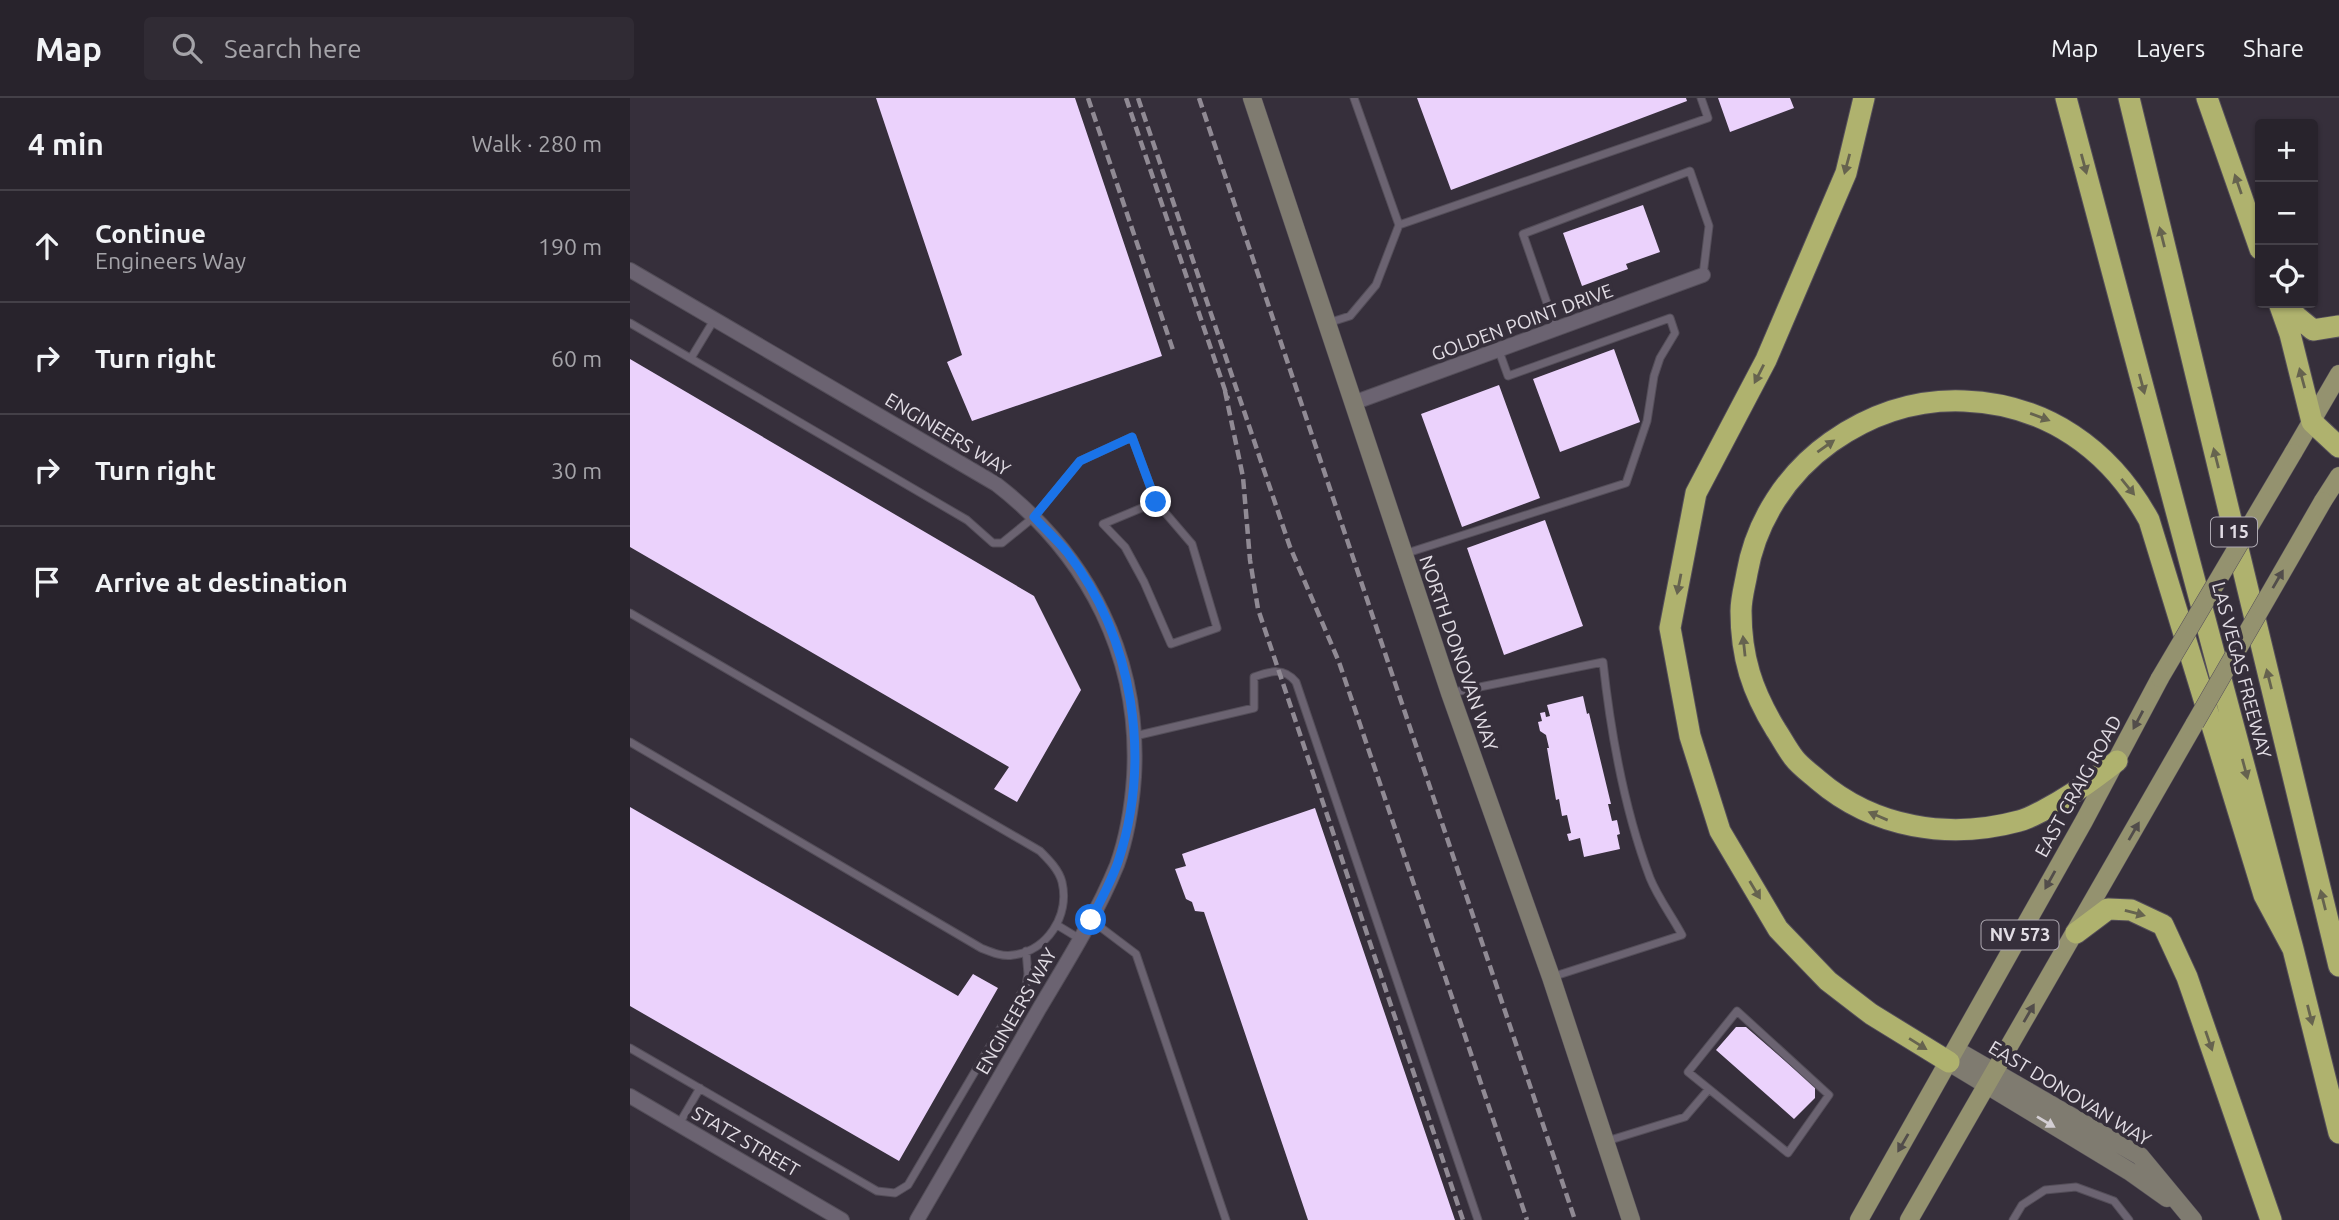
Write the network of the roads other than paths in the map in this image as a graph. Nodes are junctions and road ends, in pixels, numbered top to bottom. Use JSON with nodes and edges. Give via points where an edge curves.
{"nodes":[{"id":1,"x":1252,"y":98,"type":"edge"},
{"id":2,"x":1354,"y":98,"type":"edge"},
{"id":3,"x":1701,"y":98,"type":"edge"},
{"id":4,"x":1864,"y":98,"type":"edge"},
{"id":5,"x":2066,"y":98,"type":"edge"},
{"id":6,"x":2129,"y":98,"type":"edge"},
{"id":7,"x":2207,"y":98,"type":"edge"},
{"id":8,"x":1399,"y":225,"type":"junction"},
{"id":9,"x":2259,"y":245,"type":"edge"},
{"id":10,"x":630,"y":270,"type":"edge"},
{"id":11,"x":1703,"y":275,"type":"joint"},
{"id":12,"x":2281,"y":308,"type":"edge"},
{"id":13,"x":2290,"y":308,"type":"edge"},
{"id":14,"x":714,"y":319,"type":"junction"},
{"id":15,"x":630,"y":323,"type":"edge"},
{"id":16,"x":1327,"y":323,"type":"junction"},
{"id":17,"x":2339,"y":326,"type":"edge"},
{"id":18,"x":1556,"y":329,"type":"junction"},
{"id":19,"x":1499,"y":351,"type":"junction"},
{"id":20,"x":691,"y":358,"type":"junction"},
{"id":21,"x":2339,"y":374,"type":"edge"},
{"id":22,"x":1353,"y":403,"type":"junction"},
{"id":23,"x":2312,"y":422,"type":"junction"},
{"id":24,"x":2339,"y":447,"type":"edge"},
{"id":25,"x":2339,"y":477,"type":"edge"},
{"id":26,"x":1156,"y":502,"type":"junction"},
{"id":27,"x":1034,"y":517,"type":"junction"},
{"id":28,"x":1403,"y":555,"type":"junction"},
{"id":29,"x":630,"y":614,"type":"edge"},
{"id":30,"x":1450,"y":694,"type":"junction"},
{"id":31,"x":1135,"y":736,"type":"junction"},
{"id":32,"x":630,"y":742,"type":"edge"},
{"id":33,"x":2117,"y":761,"type":"junction"},
{"id":34,"x":1091,"y":920,"type":"junction"},
{"id":35,"x":1057,"y":925,"type":"junction"},
{"id":36,"x":2076,"y":933,"type":"junction"},
{"id":37,"x":1080,"y":939,"type":"junction"},
{"id":38,"x":2293,"y":949,"type":"junction"},
{"id":39,"x":1026,"y":951,"type":"junction"},
{"id":40,"x":2339,"y":966,"type":"edge"},
{"id":41,"x":1551,"y":977,"type":"junction"},
{"id":42,"x":630,"y":1048,"type":"edge"},
{"id":43,"x":1952,"y":1056,"type":"junction"},
{"id":44,"x":1991,"y":1079,"type":"junction"},
{"id":45,"x":700,"y":1088,"type":"junction"},
{"id":46,"x":1709,"y":1090,"type":"junction"},
{"id":47,"x":630,"y":1096,"type":"edge"},
{"id":48,"x":679,"y":1124,"type":"junction"},
{"id":49,"x":2339,"y":1132,"type":"edge"},
{"id":50,"x":1606,"y":1141,"type":"junction"},
{"id":51,"x":2189,"y":1215,"type":"edge"},
{"id":52,"x":842,"y":1220,"type":"edge"},
{"id":53,"x":917,"y":1220,"type":"edge"},
{"id":54,"x":1226,"y":1220,"type":"edge"},
{"id":55,"x":1478,"y":1220,"type":"edge"},
{"id":56,"x":1631,"y":1220,"type":"edge"},
{"id":57,"x":1859,"y":1220,"type":"edge"},
{"id":58,"x":1909,"y":1220,"type":"edge"},
{"id":59,"x":2013,"y":1220,"type":"edge"},
{"id":60,"x":2129,"y":1220,"type":"edge"},
{"id":61,"x":2271,"y":1220,"type":"edge"}],
"edges":[{"from":1,"to":16,"type":"street","name":"NORTH DONOVAN WAY"},
{"from":2,"to":8,"type":"lane"},
{"from":3,"to":8,"type":"lane","via":[[1708,118]]},
{"from":4,"to":43,"type":"highway","one_way":true,"via":[[1846,173],[1766,360],[1696,493],[1670,628],[1690,736],[1720,831],[1778,929],[1828,981],[1871,1014]]},
{"from":5,"to":38,"type":"highway","name":"LAS VEGAS FREEWAY","number":"I 15","one_way":true},
{"from":40,"to":6,"type":"highway","name":"LAS VEGAS FREEWAY","number":"I 15","one_way":true},
{"from":9,"to":7,"type":"highway","one_way":true},
{"from":8,"to":16,"type":"lane","via":[[1376,285],[1350,316]]},
{"from":10,"to":14,"type":"street","name":"ENGINEERS WAY"},
{"from":11,"to":18,"type":"street","name":"GOLDEN POINT DRIVE"},
{"from":11,"to":18,"type":"lane","via":[[1709,226],[1690,172],[1523,234]]},
{"from":23,"to":12,"type":"highway","one_way":true},
{"from":13,"to":17,"type":"highway","via":[[2313,330]]},
{"from":14,"to":20,"type":"lane"},
{"from":14,"to":27,"type":"street","name":"ENGINEERS WAY","via":[[996,484]]},
{"from":15,"to":20,"type":"lane"},
{"from":16,"to":22,"type":"street","name":"NORTH DONOVAN WAY"},
{"from":18,"to":19,"type":"street","name":"GOLDEN POINT DRIVE"},
{"from":19,"to":22,"type":"street","name":"GOLDEN POINT DRIVE"},
{"from":19,"to":28,"type":"lane","via":[[1508,376],[1670,318],[1675,333],[1654,376],[1647,421],[1626,483]]},
{"from":20,"to":27,"type":"lane","via":[[967,520],[993,543],[1002,544]]},
{"from":21,"to":23,"type":"main road","name":"EAST CRAIG ROAD","number":"NV 573"},
{"from":22,"to":28,"type":"street","name":"NORTH DONOVAN WAY"},
{"from":23,"to":24,"type":"highway"},
{"from":23,"to":33,"type":"main road","name":"EAST CRAIG ROAD","number":"NV 573","one_way":true,"bridge":true,"via":[[2160,678]]},
{"from":36,"to":25,"type":"main road","number":"NV 573","one_way":true,"bridge":true},
{"from":26,"to":26,"type":"lane","via":[[1192,544],[1217,628],[1171,643],[1125,547],[1103,524]]},
{"from":26,"to":27,"type":"lane","via":[[1132,437],[1080,461]]},
{"from":27,"to":31,"type":"street","name":"ENGINEERS WAY","via":[[1066,551],[1092,590],[1122,659]]},
{"from":28,"to":30,"type":"street","name":"NORTH DONOVAN WAY"},
{"from":29,"to":35,"type":"lane","via":[[1040,852],[1052,862],[1062,881],[1064,898]]},
{"from":30,"to":41,"type":"street","name":"NORTH DONOVAN WAY"},
{"from":30,"to":41,"type":"lane","via":[[1603,662],[1626,802],[1651,881],[1682,934]]},
{"from":31,"to":34,"type":"street","name":"ENGINEERS WAY","via":[[1132,807],[1118,863]]},
{"from":31,"to":55,"type":"lane","via":[[1254,708],[1254,677],[1271,670],[1290,674],[1296,682]]},
{"from":32,"to":39,"type":"lane","via":[[981,948],[1013,955]]},
{"from":33,"to":38,"type":"highway","one_way":true,"via":[[2075,793],[2021,821],[1956,832],[1880,818],[1835,794],[1795,759],[1758,700],[1744,655],[1741,609],[1760,526],[1796,472],[1849,430],[1892,410],[1940,400],[1987,402],[2053,422],[2080,438],[2112,468],[2149,520],[2263,895]]},
{"from":33,"to":43,"type":"main road","name":"EAST CRAIG ROAD","number":"NV 573","one_way":true},
{"from":34,"to":37,"type":"street","name":"ENGINEERS WAY"},
{"from":34,"to":54,"type":"lane","via":[[1136,954]]},
{"from":35,"to":37,"type":"lane"},
{"from":35,"to":39,"type":"lane","via":[[1048,939]]},
{"from":44,"to":36,"type":"main road","number":"NV 573","one_way":true},
{"from":36,"to":61,"type":"highway","one_way":true,"via":[[2108,909],[2131,910],[2162,925],[2187,977]]},
{"from":37,"to":53,"type":"street","name":"ENGINEERS WAY"},
{"from":38,"to":49,"type":"highway","name":"LAS VEGAS FREEWAY","number":"I 15","one_way":true},
{"from":39,"to":45,"type":"lane","via":[[1026,985],[908,1185],[895,1193],[877,1191]]},
{"from":41,"to":50,"type":"street","name":"NORTH DONOVAN WAY"},
{"from":42,"to":45,"type":"lane"},
{"from":43,"to":44,"type":"street","name":"EAST DONOVAN WAY"},
{"from":43,"to":57,"type":"main road","name":"EAST CRAIG ROAD","number":"NV 573","one_way":true},
{"from":44,"to":51,"type":"street","name":"EAST DONOVAN WAY"},
{"from":44,"to":58,"type":"main road","number":"NV 573"},
{"from":45,"to":48,"type":"lane"},
{"from":46,"to":46,"type":"lane","via":[[1788,1153],[1829,1095],[1737,1011],[1688,1072]]},
{"from":46,"to":50,"type":"lane","via":[[1685,1117]]},
{"from":47,"to":48,"type":"street","name":"STATZ STREET"},
{"from":48,"to":52,"type":"street","name":"STATZ STREET"},
{"from":50,"to":56,"type":"street","name":"NORTH DONOVAN WAY"},
{"from":59,"to":60,"type":"lane","via":[[2022,1205],[2045,1189],[2076,1187],[2114,1201]]}]}
